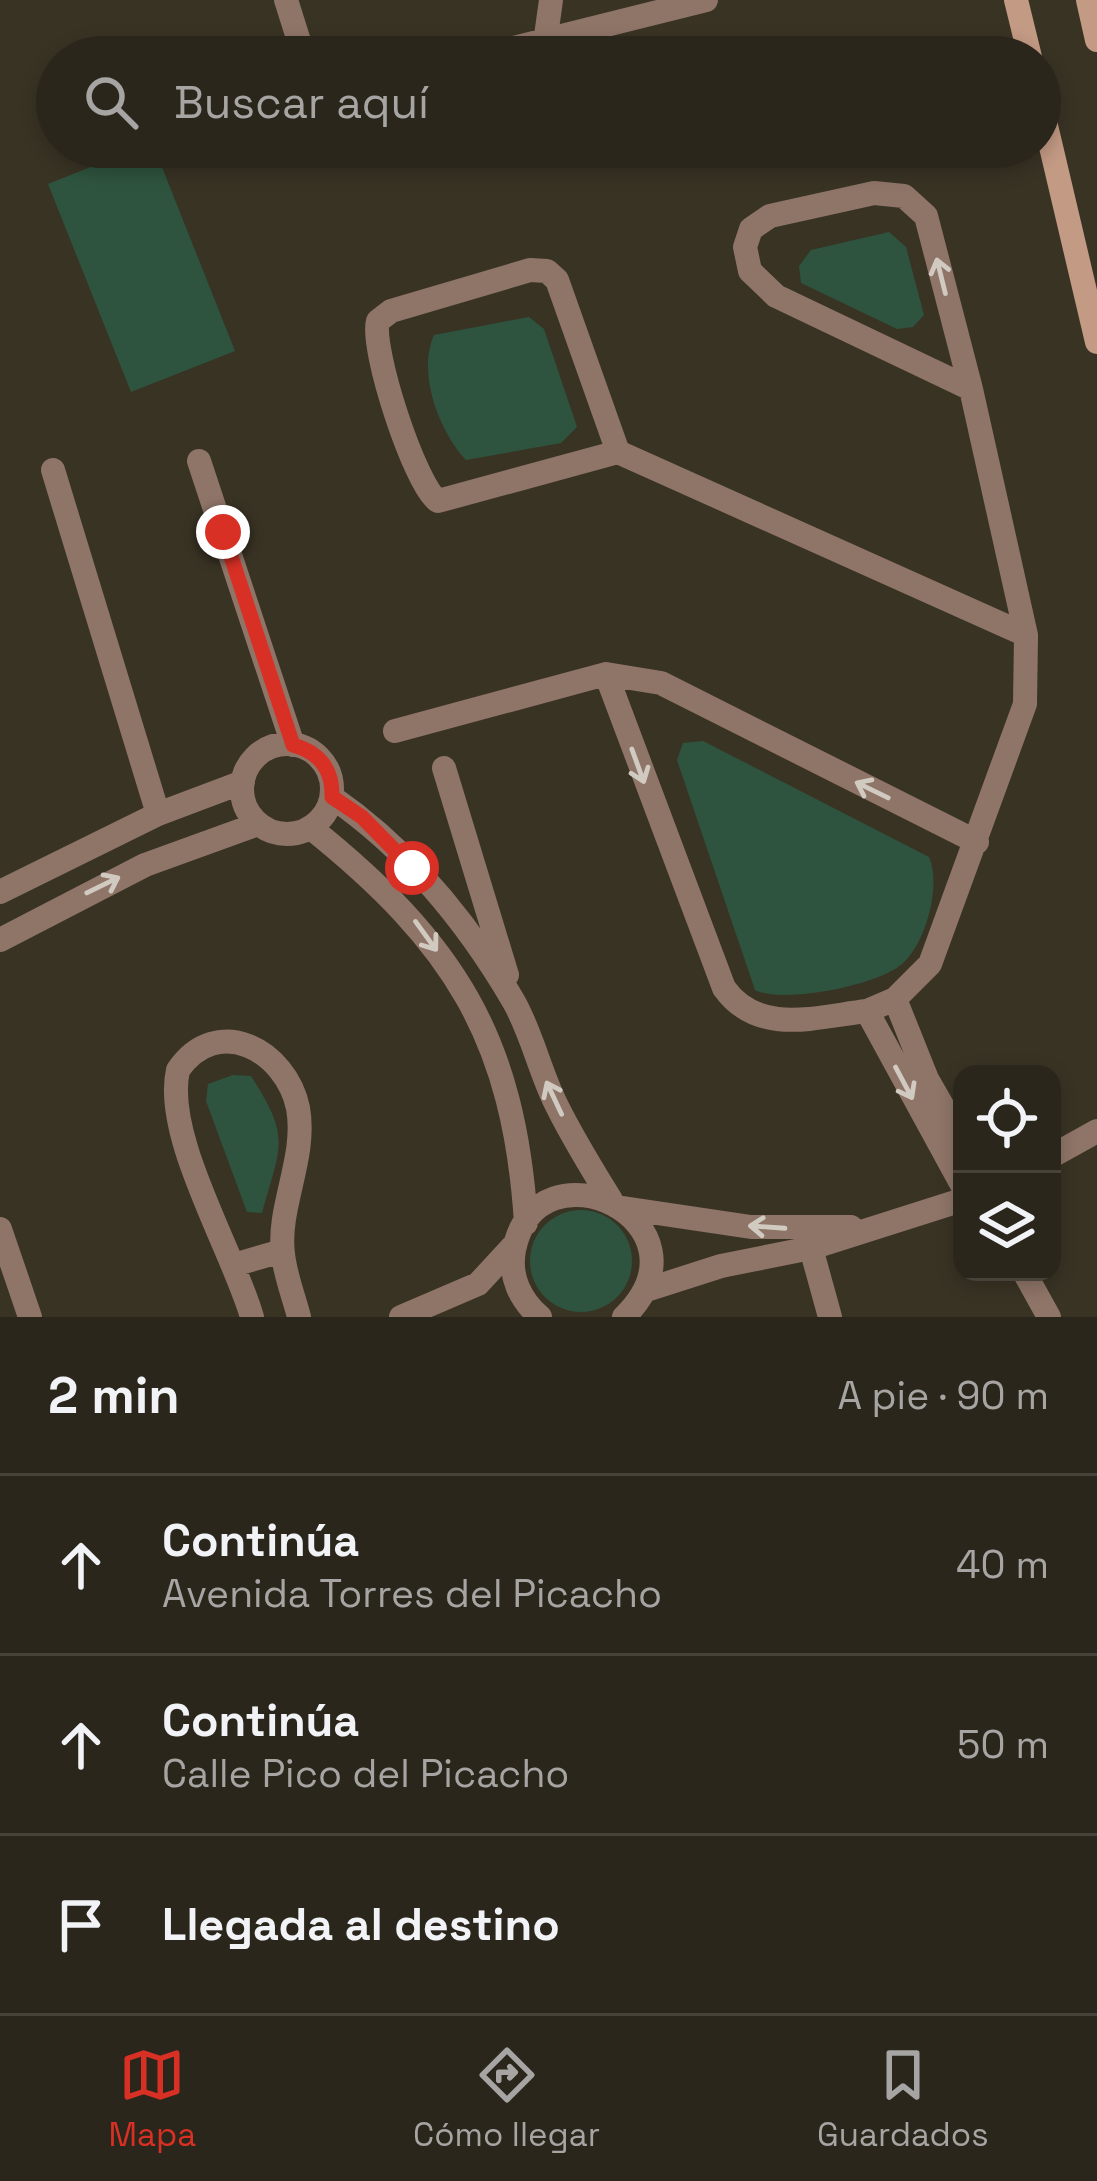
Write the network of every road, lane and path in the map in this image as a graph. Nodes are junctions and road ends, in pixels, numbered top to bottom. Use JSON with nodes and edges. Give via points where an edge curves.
{"nodes":[{"id":1,"x":286,"y":0,"type":"edge"},
{"id":2,"x":309,"y":0,"type":"edge"},
{"id":3,"x":551,"y":0,"type":"edge"},
{"id":4,"x":706,"y":0,"type":"edge"},
{"id":5,"x":1016,"y":0,"type":"edge"},
{"id":6,"x":1088,"y":0,"type":"edge"},
{"id":7,"x":669,"y":4,"type":"edge"},
{"id":8,"x":296,"y":31,"type":"junction"},
{"id":9,"x":298,"y":36,"type":"edge"},
{"id":10,"x":547,"y":36,"type":"joint"},
{"id":11,"x":1025,"y":36,"type":"edge"},
{"id":12,"x":1097,"y":40,"type":"edge"},
{"id":13,"x":1056,"y":168,"type":"edge"},
{"id":14,"x":1097,"y":342,"type":"edge"},
{"id":15,"x":970,"y":389,"type":"junction"},
{"id":16,"x":618,"y":452,"type":"junction"},
{"id":17,"x":199,"y":461,"type":"dead end"},
{"id":18,"x":53,"y":470,"type":"dead end"},
{"id":19,"x":1026,"y":635,"type":"junction"},
{"id":20,"x":606,"y":674,"type":"junction"},
{"id":21,"x":394,"y":731,"type":"dead end"},
{"id":22,"x":293,"y":745,"type":"junction"},
{"id":23,"x":444,"y":768,"type":"dead end"},
{"id":24,"x":243,"y":782,"type":"junction"},
{"id":25,"x":332,"y":797,"type":"junction"},
{"id":26,"x":158,"y":814,"type":"junction"},
{"id":27,"x":258,"y":824,"type":"junction"},
{"id":28,"x":311,"y":828,"type":"junction"},
{"id":29,"x":976,"y":842,"type":"junction"},
{"id":30,"x":0,"y":892,"type":"edge"},
{"id":31,"x":0,"y":940,"type":"edge"},
{"id":32,"x":895,"y":999,"type":"junction"},
{"id":33,"x":516,"y":1006,"type":"junction"},
{"id":34,"x":867,"y":1011,"type":"junction"},
{"id":35,"x":953,"y":1124,"type":"edge"},
{"id":36,"x":1097,"y":1131,"type":"edge"},
{"id":37,"x":1061,"y":1151,"type":"edge"},
{"id":38,"x":955,"y":1173,"type":"edge"},
{"id":39,"x":953,"y":1203,"type":"edge"},
{"id":40,"x":617,"y":1204,"type":"junction"},
{"id":41,"x":884,"y":1225,"type":"junction"},
{"id":42,"x":0,"y":1229,"type":"edge"},
{"id":43,"x":520,"y":1233,"type":"junction"},
{"id":44,"x":812,"y":1248,"type":"junction"},
{"id":45,"x":282,"y":1251,"type":"junction"},
{"id":46,"x":237,"y":1264,"type":"junction"},
{"id":47,"x":1029,"y":1281,"type":"edge"},
{"id":48,"x":646,"y":1290,"type":"junction"},
{"id":49,"x":30,"y":1317,"type":"edge"},
{"id":50,"x":252,"y":1317,"type":"edge"},
{"id":51,"x":299,"y":1317,"type":"edge"},
{"id":52,"x":401,"y":1317,"type":"edge"},
{"id":53,"x":540,"y":1317,"type":"edge"},
{"id":54,"x":624,"y":1317,"type":"edge"},
{"id":55,"x":830,"y":1317,"type":"edge"},
{"id":56,"x":1048,"y":1317,"type":"edge"}],
"edges":[{"from":1,"to":8,"type":"street"},
{"from":2,"to":8,"type":"street"},
{"from":3,"to":10,"type":"street"},
{"from":4,"to":7,"type":"street"},
{"from":5,"to":11,"type":"main road"},
{"from":6,"to":12,"type":"main road"},
{"from":7,"to":10,"type":"street"},
{"from":8,"to":9,"type":"street"},
{"from":13,"to":14,"type":"main road"},
{"from":15,"to":15,"type":"street","one_way":true,"via":[[926,216],[915,203],[874,193],[770,216],[752,230],[745,248],[750,271],[776,296]]},
{"from":15,"to":19,"type":"street"},
{"from":16,"to":16,"type":"street","via":[[557,280],[547,271],[391,310],[378,321],[375,341],[403,426],[426,491],[438,502]]},
{"from":16,"to":19,"type":"street"},
{"from":17,"to":22,"type":"street"},
{"from":18,"to":26,"type":"street"},
{"from":19,"to":29,"type":"street","via":[[1025,704]]},
{"from":20,"to":21,"type":"street"},
{"from":29,"to":20,"type":"street","one_way":true,"via":[[661,683]]},
{"from":20,"to":34,"type":"street","one_way":true,"via":[[667,847],[736,1005],[778,1021]]},
{"from":22,"to":24,"type":"street","via":[[264,751]]},
{"from":22,"to":25,"type":"street","via":[[326,767]]},
{"from":23,"to":33,"type":"street"},
{"from":24,"to":26,"type":"street"},
{"from":24,"to":27,"type":"street"},
{"from":25,"to":28,"type":"street"},
{"from":25,"to":33,"type":"street","via":[[440,895]]},
{"from":26,"to":30,"type":"street"},
{"from":27,"to":28,"type":"street","via":[[284,834]]},
{"from":31,"to":27,"type":"street","one_way":true,"via":[[145,865]]},
{"from":28,"to":43,"type":"street","one_way":true,"via":[[414,920],[470,1003],[516,1118]]},
{"from":29,"to":32,"type":"street","via":[[930,964]]},
{"from":32,"to":34,"type":"street"},
{"from":32,"to":35,"type":"street"},
{"from":40,"to":33,"type":"street","one_way":true,"via":[[555,1103]]},
{"from":34,"to":38,"type":"street","one_way":true},
{"from":36,"to":37,"type":"street"},
{"from":39,"to":41,"type":"street"},
{"from":41,"to":40,"type":"street","one_way":true,"via":[[776,1228]]},
{"from":40,"to":43,"type":"street","via":[[592,1195],[555,1199]]},
{"from":40,"to":48,"type":"street","via":[[648,1245]]},
{"from":41,"to":44,"type":"street"},
{"from":42,"to":49,"type":"street"},
{"from":43,"to":52,"type":"street","via":[[478,1284]]},
{"from":43,"to":53,"type":"street","via":[[517,1288]]},
{"from":44,"to":48,"type":"street"},
{"from":44,"to":55,"type":"street"},
{"from":45,"to":46,"type":"street"},
{"from":45,"to":46,"type":"street","via":[[299,1130],[291,1084],[241,1040],[208,1043],[178,1070],[176,1116]]},
{"from":45,"to":51,"type":"street"},
{"from":46,"to":50,"type":"street"},
{"from":47,"to":56,"type":"street"},
{"from":48,"to":54,"type":"street"}]}
